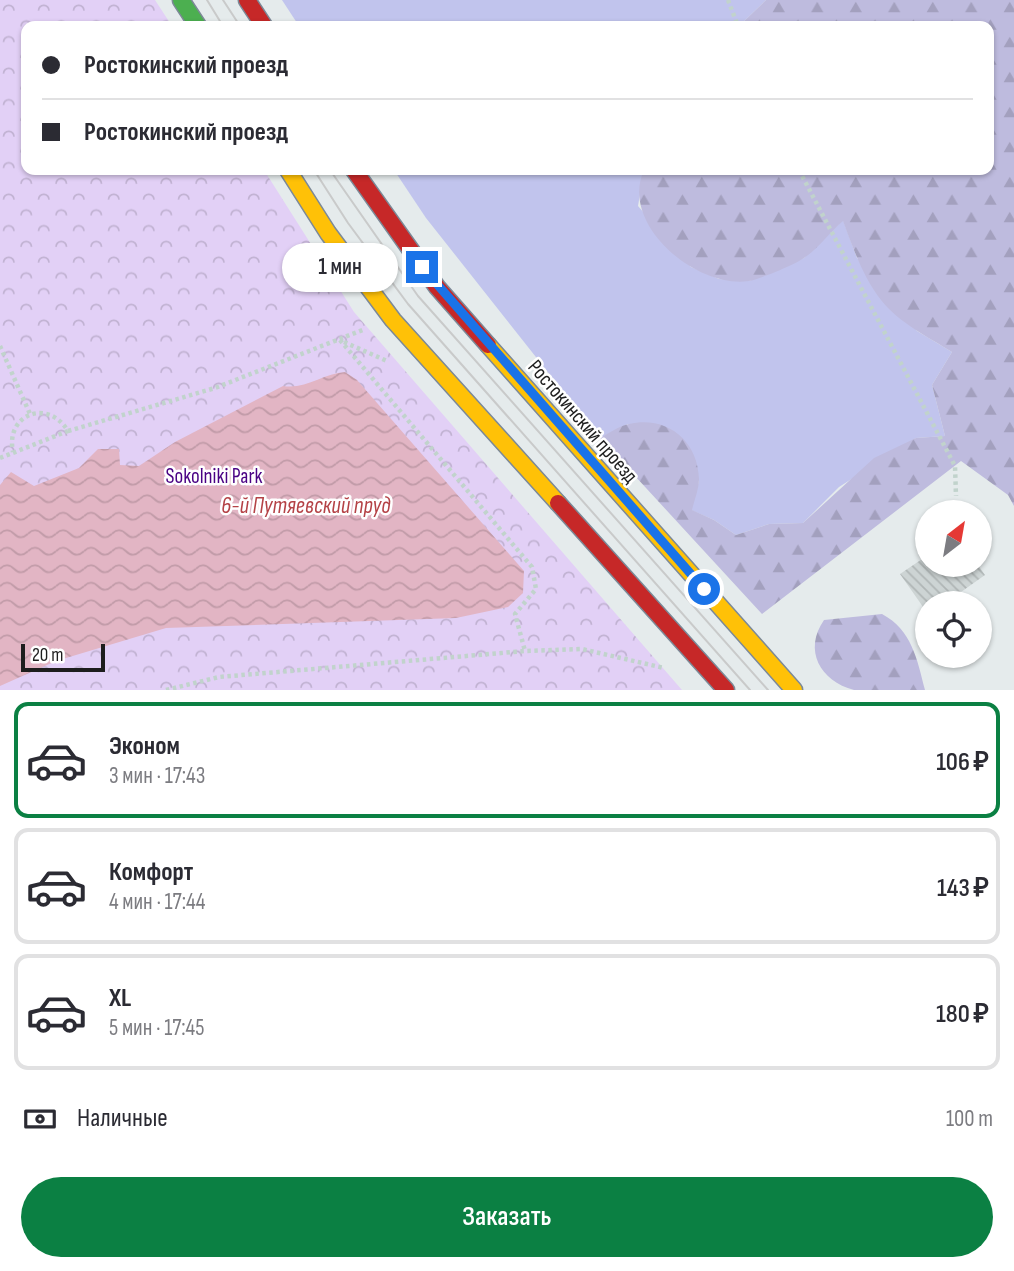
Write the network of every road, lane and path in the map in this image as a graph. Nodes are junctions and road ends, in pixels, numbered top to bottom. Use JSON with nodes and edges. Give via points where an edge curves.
{"nodes":[{"id":1,"x":181,"y":0,"type":"edge"},
{"id":2,"x":247,"y":0,"type":"edge"},
{"id":3,"x":728,"y":0,"type":"edge"},
{"id":4,"x":195,"y":21,"type":"edge"},
{"id":5,"x":261,"y":21,"type":"edge"},
{"id":6,"x":736,"y":21,"type":"edge"},
{"id":7,"x":291,"y":175,"type":"edge"},
{"id":8,"x":357,"y":175,"type":"edge"},
{"id":9,"x":802,"y":175,"type":"edge"},
{"id":10,"x":373,"y":325,"type":"dead end"},
{"id":11,"x":340,"y":340,"type":"junction"},
{"id":12,"x":0,"y":346,"type":"edge"},
{"id":13,"x":397,"y":366,"type":"dead end"},
{"id":14,"x":30,"y":414,"type":"junction"},
{"id":15,"x":68,"y":431,"type":"junction"},
{"id":16,"x":13,"y":452,"type":"junction"},
{"id":17,"x":0,"y":458,"type":"edge"},
{"id":18,"x":956,"y":496,"type":"dead end"},
{"id":19,"x":525,"y":651,"type":"junction"},
{"id":20,"x":674,"y":671,"type":"dead end"},
{"id":21,"x":166,"y":690,"type":"edge"},
{"id":22,"x":726,"y":690,"type":"edge"},
{"id":23,"x":794,"y":690,"type":"edge"}],
"edges":[{"from":1,"to":4,"type":"main road"},
{"from":2,"to":5,"type":"main road"},
{"from":3,"to":6,"type":"path"},
{"from":7,"to":22,"type":"main road","via":[[393,320]]},
{"from":8,"to":23,"type":"main road","name":"Ростокинский проезд","via":[[437,287]]},
{"from":9,"to":18,"type":"path","via":[[955,466]]},
{"from":10,"to":11,"type":"path"},
{"from":11,"to":13,"type":"path"},
{"from":11,"to":15,"type":"path","via":[[215,388]]},
{"from":11,"to":19,"type":"path","via":[[532,567],[536,589],[514,614]]},
{"from":12,"to":14,"type":"path"},
{"from":14,"to":15,"type":"path","via":[[54,415]]},
{"from":14,"to":16,"type":"path","via":[[12,432]]},
{"from":15,"to":16,"type":"path"},
{"from":16,"to":17,"type":"path"},
{"from":19,"to":20,"type":"path","via":[[582,649]]},
{"from":19,"to":21,"type":"path","via":[[219,677]]}]}
